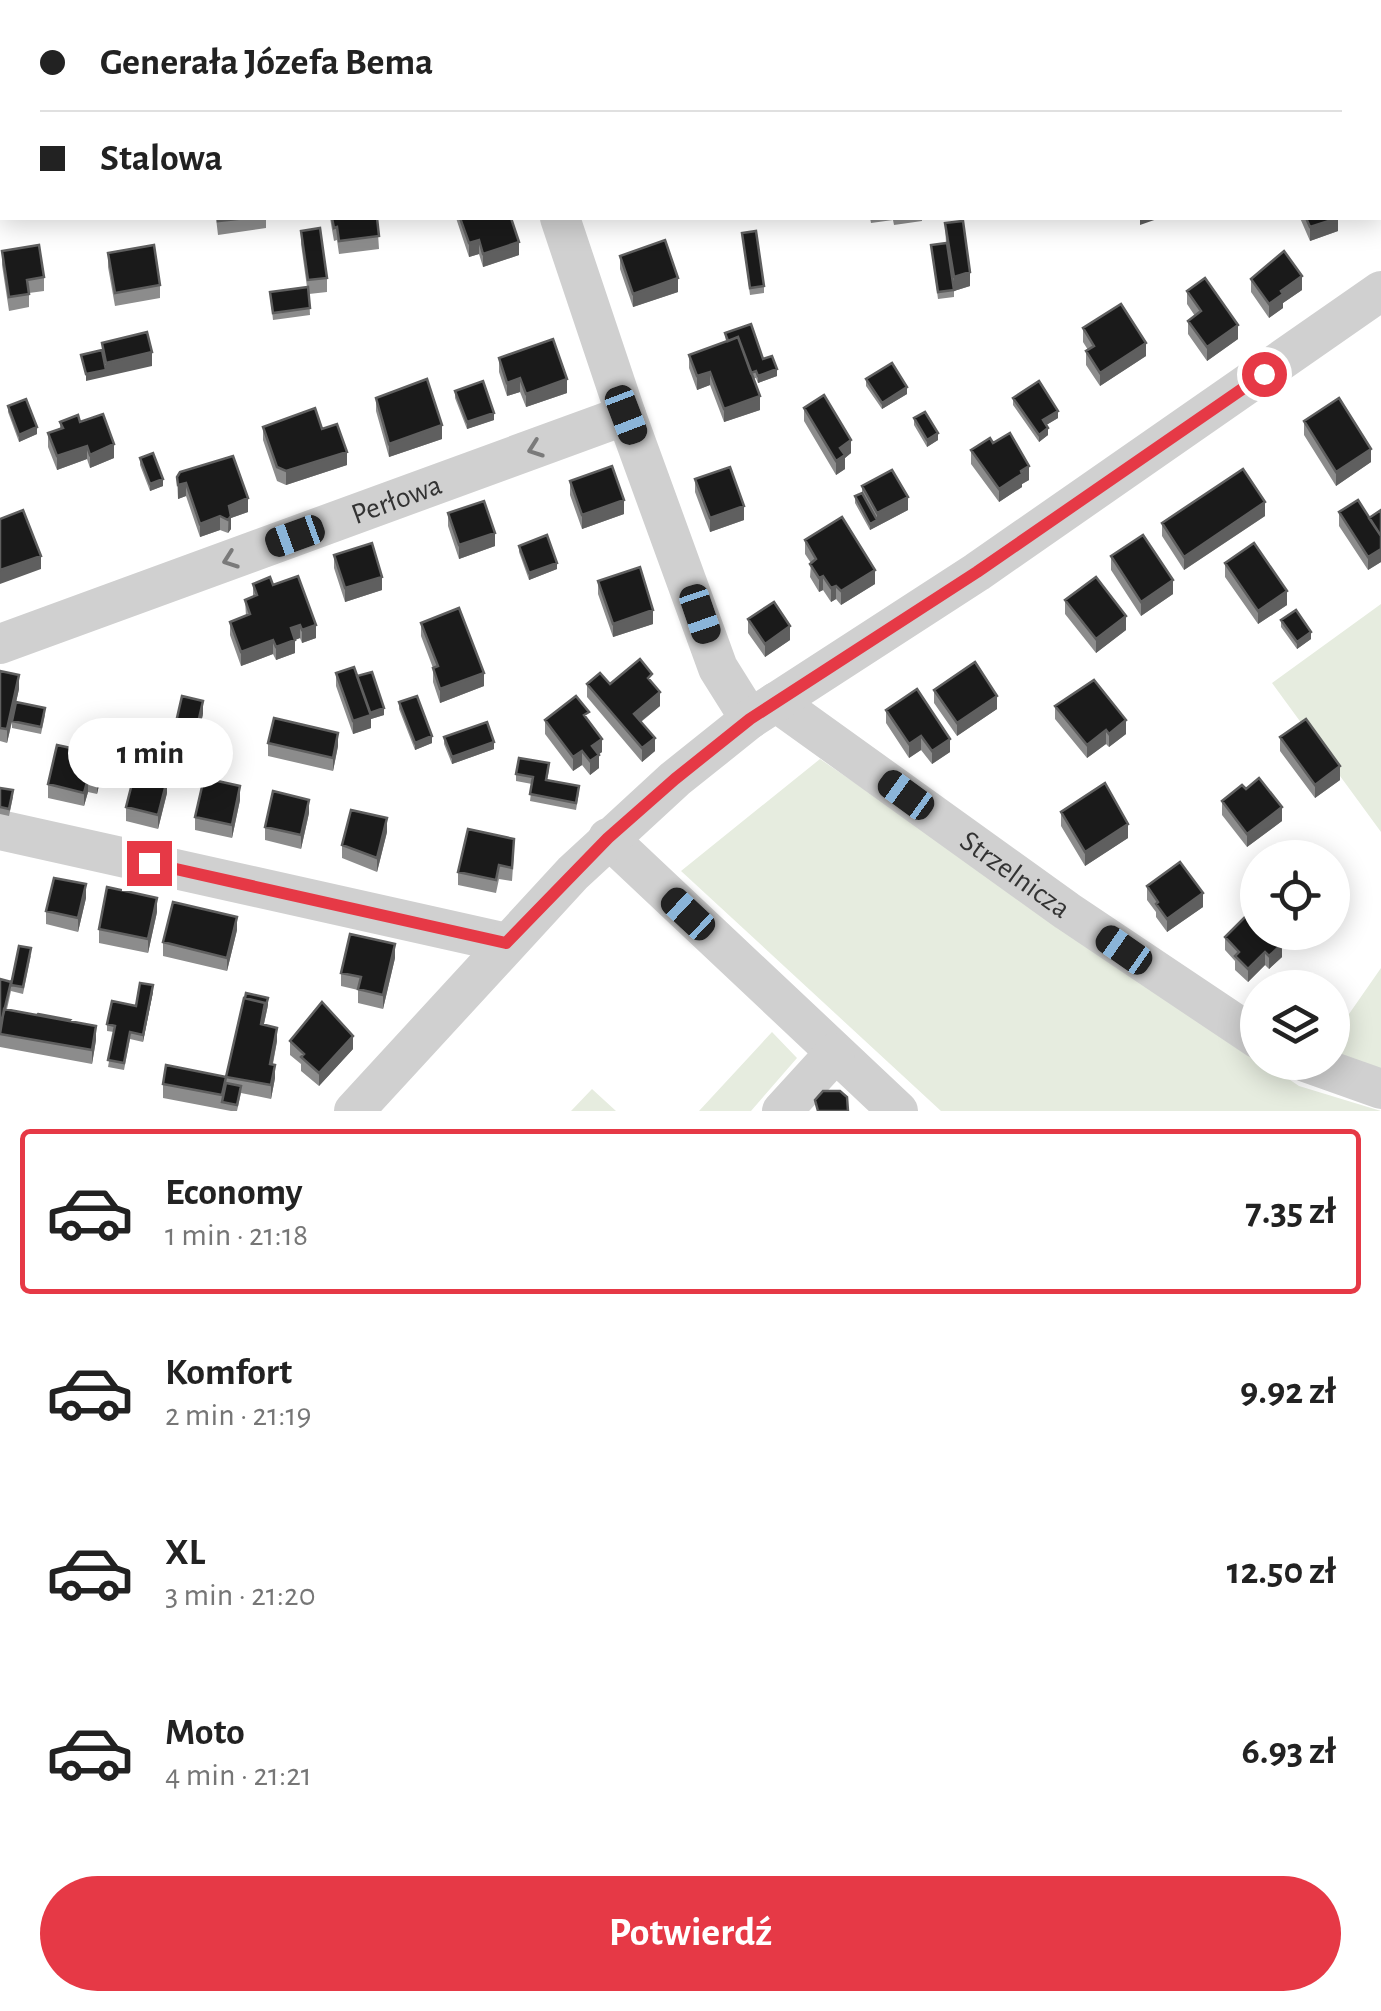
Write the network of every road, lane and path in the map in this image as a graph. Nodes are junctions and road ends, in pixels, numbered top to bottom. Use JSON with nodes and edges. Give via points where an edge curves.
{"nodes":[{"id":1,"x":561,"y":220,"type":"edge"},
{"id":2,"x":1381,"y":291,"type":"edge"},
{"id":3,"x":626,"y":415,"type":"junction"},
{"id":4,"x":0,"y":644,"type":"edge"},
{"id":5,"x":763,"y":711,"type":"junction"},
{"id":6,"x":0,"y":830,"type":"edge"},
{"id":7,"x":608,"y":838,"type":"junction"},
{"id":8,"x":506,"y":943,"type":"junction"},
{"id":9,"x":1240,"y":1027,"type":"edge"},
{"id":10,"x":835,"y":1053,"type":"junction"},
{"id":11,"x":1350,"y":1077,"type":"edge"},
{"id":12,"x":1381,"y":1088,"type":"edge"},
{"id":13,"x":354,"y":1111,"type":"edge"},
{"id":14,"x":782,"y":1111,"type":"edge"},
{"id":15,"x":898,"y":1111,"type":"edge"}],
"edges":[{"from":1,"to":3,"type":"street","name":"Strzelnicza"},
{"from":2,"to":5,"type":"street","via":[[992,562]]},
{"from":3,"to":4,"type":"street","name":"Perłowa","one_way":true},
{"from":3,"to":5,"type":"street","name":"Strzelnicza","via":[[718,668]]},
{"from":5,"to":7,"type":"street"},
{"from":5,"to":9,"type":"street","name":"Strzelnicza"},
{"from":6,"to":8,"type":"street"},
{"from":7,"to":8,"type":"street"},
{"from":7,"to":10,"type":"street"},
{"from":8,"to":13,"type":"street"},
{"from":10,"to":14,"type":"street"},
{"from":10,"to":15,"type":"street"},
{"from":11,"to":12,"type":"street"}]}
